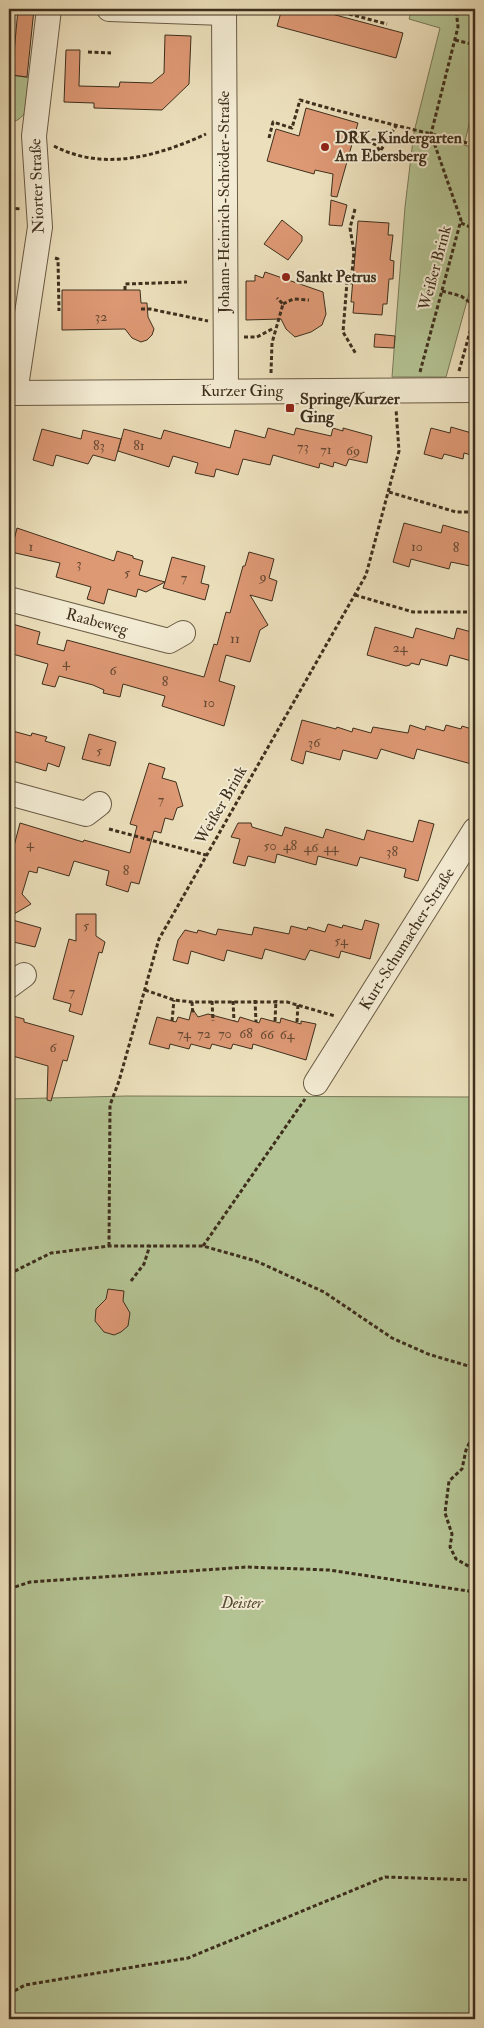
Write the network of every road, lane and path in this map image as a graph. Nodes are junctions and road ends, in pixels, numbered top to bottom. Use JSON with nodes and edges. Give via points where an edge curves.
{"nodes":[{"id":1,"x":49,"y":9,"type":"edge"},
{"id":2,"x":109,"y":9,"type":"edge"},
{"id":3,"x":330,"y":9,"type":"edge"},
{"id":4,"x":456,"y":9,"type":"edge"},
{"id":5,"x":224,"y":11,"type":"edge"},
{"id":6,"x":387,"y":24,"type":"dead end"},
{"id":7,"x":455,"y":40,"type":"junction"},
{"id":8,"x":475,"y":45,"type":"edge"},
{"id":9,"x":88,"y":52,"type":"dead end"},
{"id":10,"x":111,"y":53,"type":"dead end"},
{"id":11,"x":396,"y":126,"type":"junction"},
{"id":12,"x":210,"y":132,"type":"dead end"},
{"id":13,"x":431,"y":134,"type":"junction"},
{"id":14,"x":355,"y":135,"type":"dead end"},
{"id":15,"x":34,"y":136,"type":"junction"},
{"id":16,"x":269,"y":138,"type":"dead end"},
{"id":17,"x":475,"y":146,"type":"edge"},
{"id":18,"x":381,"y":150,"type":"junction"},
{"id":19,"x":387,"y":162,"type":"dead end"},
{"id":20,"x":355,"y":210,"type":"dead end"},
{"id":21,"x":460,"y":223,"type":"junction"},
{"id":22,"x":475,"y":229,"type":"edge"},
{"id":23,"x":37,"y":255,"type":"junction"},
{"id":24,"x":188,"y":282,"type":"dead end"},
{"id":25,"x":125,"y":290,"type":"dead end"},
{"id":26,"x":442,"y":290,"type":"junction"},
{"id":27,"x":276,"y":298,"type":"dead end"},
{"id":28,"x":309,"y":300,"type":"dead end"},
{"id":29,"x":283,"y":304,"type":"junction"},
{"id":30,"x":475,"y":306,"type":"edge"},
{"id":31,"x":140,"y":309,"type":"dead end"},
{"id":32,"x":59,"y":311,"type":"dead end"},
{"id":33,"x":475,"y":314,"type":"edge"},
{"id":34,"x":211,"y":322,"type":"dead end"},
{"id":35,"x":274,"y":328,"type":"junction"},
{"id":36,"x":236,"y":337,"type":"dead end"},
{"id":37,"x":356,"y":354,"type":"dead end"},
{"id":38,"x":271,"y":380,"type":"dead end"},
{"id":39,"x":466,"y":384,"type":"edge"},
{"id":40,"x":405,"y":390,"type":"junction"},
{"id":41,"x":226,"y":391,"type":"junction"},
{"id":42,"x":12,"y":393,"type":"edge"},
{"id":43,"x":389,"y":492,"type":"junction"},
{"id":44,"x":475,"y":512,"type":"edge"},
{"id":45,"x":355,"y":595,"type":"junction"},
{"id":46,"x":9,"y":599,"type":"edge"},
{"id":47,"x":475,"y":612,"type":"edge"},
{"id":48,"x":183,"y":633,"type":"dead end"},
{"id":49,"x":9,"y":793,"type":"edge"},
{"id":50,"x":100,"y":804,"type":"dead end"},
{"id":51,"x":109,"y":829,"type":"dead end"},
{"id":52,"x":475,"y":830,"type":"edge"},
{"id":53,"x":206,"y":855,"type":"junction"},
{"id":54,"x":144,"y":990,"type":"junction"},
{"id":55,"x":174,"y":1000,"type":"junction"},
{"id":56,"x":256,"y":1000,"type":"junction"},
{"id":57,"x":276,"y":1000,"type":"junction"},
{"id":58,"x":212,"y":1001,"type":"junction"},
{"id":59,"x":233,"y":1001,"type":"junction"},
{"id":60,"x":192,"y":1002,"type":"junction"},
{"id":61,"x":298,"y":1004,"type":"junction"},
{"id":62,"x":193,"y":1015,"type":"dead end"},
{"id":63,"x":172,"y":1021,"type":"dead end"},
{"id":64,"x":214,"y":1021,"type":"dead end"},
{"id":65,"x":234,"y":1021,"type":"dead end"},
{"id":66,"x":275,"y":1021,"type":"dead end"},
{"id":67,"x":256,"y":1022,"type":"dead end"},
{"id":68,"x":297,"y":1022,"type":"dead end"},
{"id":69,"x":355,"y":1022,"type":"junction"},
{"id":70,"x":316,"y":1083,"type":"joint"},
{"id":71,"x":150,"y":1245,"type":"junction"},
{"id":72,"x":109,"y":1246,"type":"junction"},
{"id":73,"x":203,"y":1246,"type":"junction"},
{"id":74,"x":9,"y":1274,"type":"edge"},
{"id":75,"x":131,"y":1280,"type":"dead end"},
{"id":76,"x":475,"y":1368,"type":"edge"},
{"id":77,"x":475,"y":1431,"type":"edge"},
{"id":78,"x":475,"y":1576,"type":"edge"},
{"id":79,"x":9,"y":1589,"type":"edge"},
{"id":80,"x":475,"y":1592,"type":"edge"},
{"id":81,"x":475,"y":1880,"type":"edge"},
{"id":82,"x":9,"y":1994,"type":"edge"}],
"edges":[{"from":1,"to":15,"type":"street","name":"Niorter Straße"},
{"from":2,"to":5,"type":"street","name":"Johann-Heinrich-Schröder-Straße"},
{"from":3,"to":6,"type":"path"},
{"from":4,"to":7,"type":"path","via":[[458,27]]},
{"from":5,"to":41,"type":"street","name":"Johann-Heinrich-Schröder-Straße"},
{"from":7,"to":8,"type":"path"},
{"from":7,"to":13,"type":"path"},
{"from":9,"to":10,"type":"path"},
{"from":11,"to":13,"type":"path"},
{"from":11,"to":16,"type":"path","via":[[300,100],[292,128],[273,122]]},
{"from":11,"to":18,"type":"path"},
{"from":12,"to":15,"type":"path","via":[[176,148],[139,158],[110,161],[85,157]]},
{"from":13,"to":17,"type":"path"},
{"from":13,"to":21,"type":"path","name":"Weißer Brink"},
{"from":14,"to":18,"type":"path"},
{"from":15,"to":23,"type":"street","name":"Niorter Straße","via":[[40,227]]},
{"from":18,"to":19,"type":"path"},
{"from":20,"to":37,"type":"path","via":[[350,228],[354,252],[351,283],[347,282],[344,332]]},
{"from":21,"to":22,"type":"path"},
{"from":21,"to":26,"type":"path","name":"Weißer Brink"},
{"from":23,"to":32,"type":"path","via":[[58,259]]},
{"from":23,"to":42,"type":"street","name":"Niorter Straße"},
{"from":24,"to":25,"type":"path","via":[[125,284]]},
{"from":26,"to":30,"type":"path","via":[[461,296]]},
{"from":26,"to":40,"type":"path","name":"Weißer Brink"},
{"from":27,"to":29,"type":"path"},
{"from":28,"to":29,"type":"path","via":[[293,299]]},
{"from":29,"to":35,"type":"path"},
{"from":31,"to":34,"type":"path"},
{"from":33,"to":39,"type":"path"},
{"from":35,"to":36,"type":"path","via":[[257,337]]},
{"from":35,"to":38,"type":"path"},
{"from":39,"to":40,"type":"street","name":"Kurzer Ging"},
{"from":40,"to":41,"type":"street","name":"Kurzer Ging"},
{"from":40,"to":43,"type":"path","name":"Weißer Brink","via":[[399,451]]},
{"from":41,"to":42,"type":"street","name":"Kurzer Ging"},
{"from":43,"to":44,"type":"path","via":[[456,512]]},
{"from":43,"to":45,"type":"path","name":"Weißer Brink","via":[[366,575]]},
{"from":45,"to":47,"type":"path","via":[[413,612]]},
{"from":45,"to":53,"type":"path","name":"Weißer Brink"},
{"from":46,"to":48,"type":"street","name":"Raabeweg","via":[[169,642]]},
{"from":49,"to":50,"type":"street","via":[[86,814]]},
{"from":51,"to":53,"type":"path"},
{"from":52,"to":69,"type":"street","name":"Kurt-Schumacher-Straße"},
{"from":53,"to":54,"type":"path","name":"Weißer Brink","via":[[159,939]]},
{"from":54,"to":55,"type":"path","name":"Kurt-Schumacher-Straße"},
{"from":54,"to":72,"type":"path","name":"Weißer Brink","via":[[110,1104]]},
{"from":55,"to":60,"type":"path","name":"Kurt-Schumacher-Straße"},
{"from":55,"to":63,"type":"path"},
{"from":56,"to":57,"type":"path","name":"Kurt-Schumacher-Straße"},
{"from":56,"to":59,"type":"path","name":"Kurt-Schumacher-Straße"},
{"from":56,"to":67,"type":"path"},
{"from":57,"to":61,"type":"path","name":"Kurt-Schumacher-Straße"},
{"from":57,"to":66,"type":"path"},
{"from":58,"to":59,"type":"path","name":"Kurt-Schumacher-Straße"},
{"from":58,"to":60,"type":"path","name":"Kurt-Schumacher-Straße"},
{"from":58,"to":64,"type":"path"},
{"from":59,"to":65,"type":"path"},
{"from":60,"to":62,"type":"path"},
{"from":61,"to":68,"type":"path"},
{"from":61,"to":69,"type":"path","name":"Kurt-Schumacher-Straße"},
{"from":69,"to":70,"type":"street","name":"Kurt-Schumacher-Straße"},
{"from":70,"to":73,"type":"path"},
{"from":71,"to":72,"type":"path"},
{"from":71,"to":73,"type":"path"},
{"from":71,"to":75,"type":"path","via":[[144,1264]]},
{"from":72,"to":74,"type":"path","via":[[51,1253]]},
{"from":73,"to":76,"type":"path","via":[[256,1261],[324,1292],[392,1338],[428,1354]]},
{"from":77,"to":78,"type":"path","via":[[462,1469],[446,1490],[445,1513],[452,1534],[450,1547],[456,1559],[470,1567]]},
{"from":79,"to":80,"type":"path","via":[[30,1582],[247,1566],[329,1570]]},
{"from":81,"to":82,"type":"path","via":[[385,1878],[188,1958],[25,1985]]}]}
